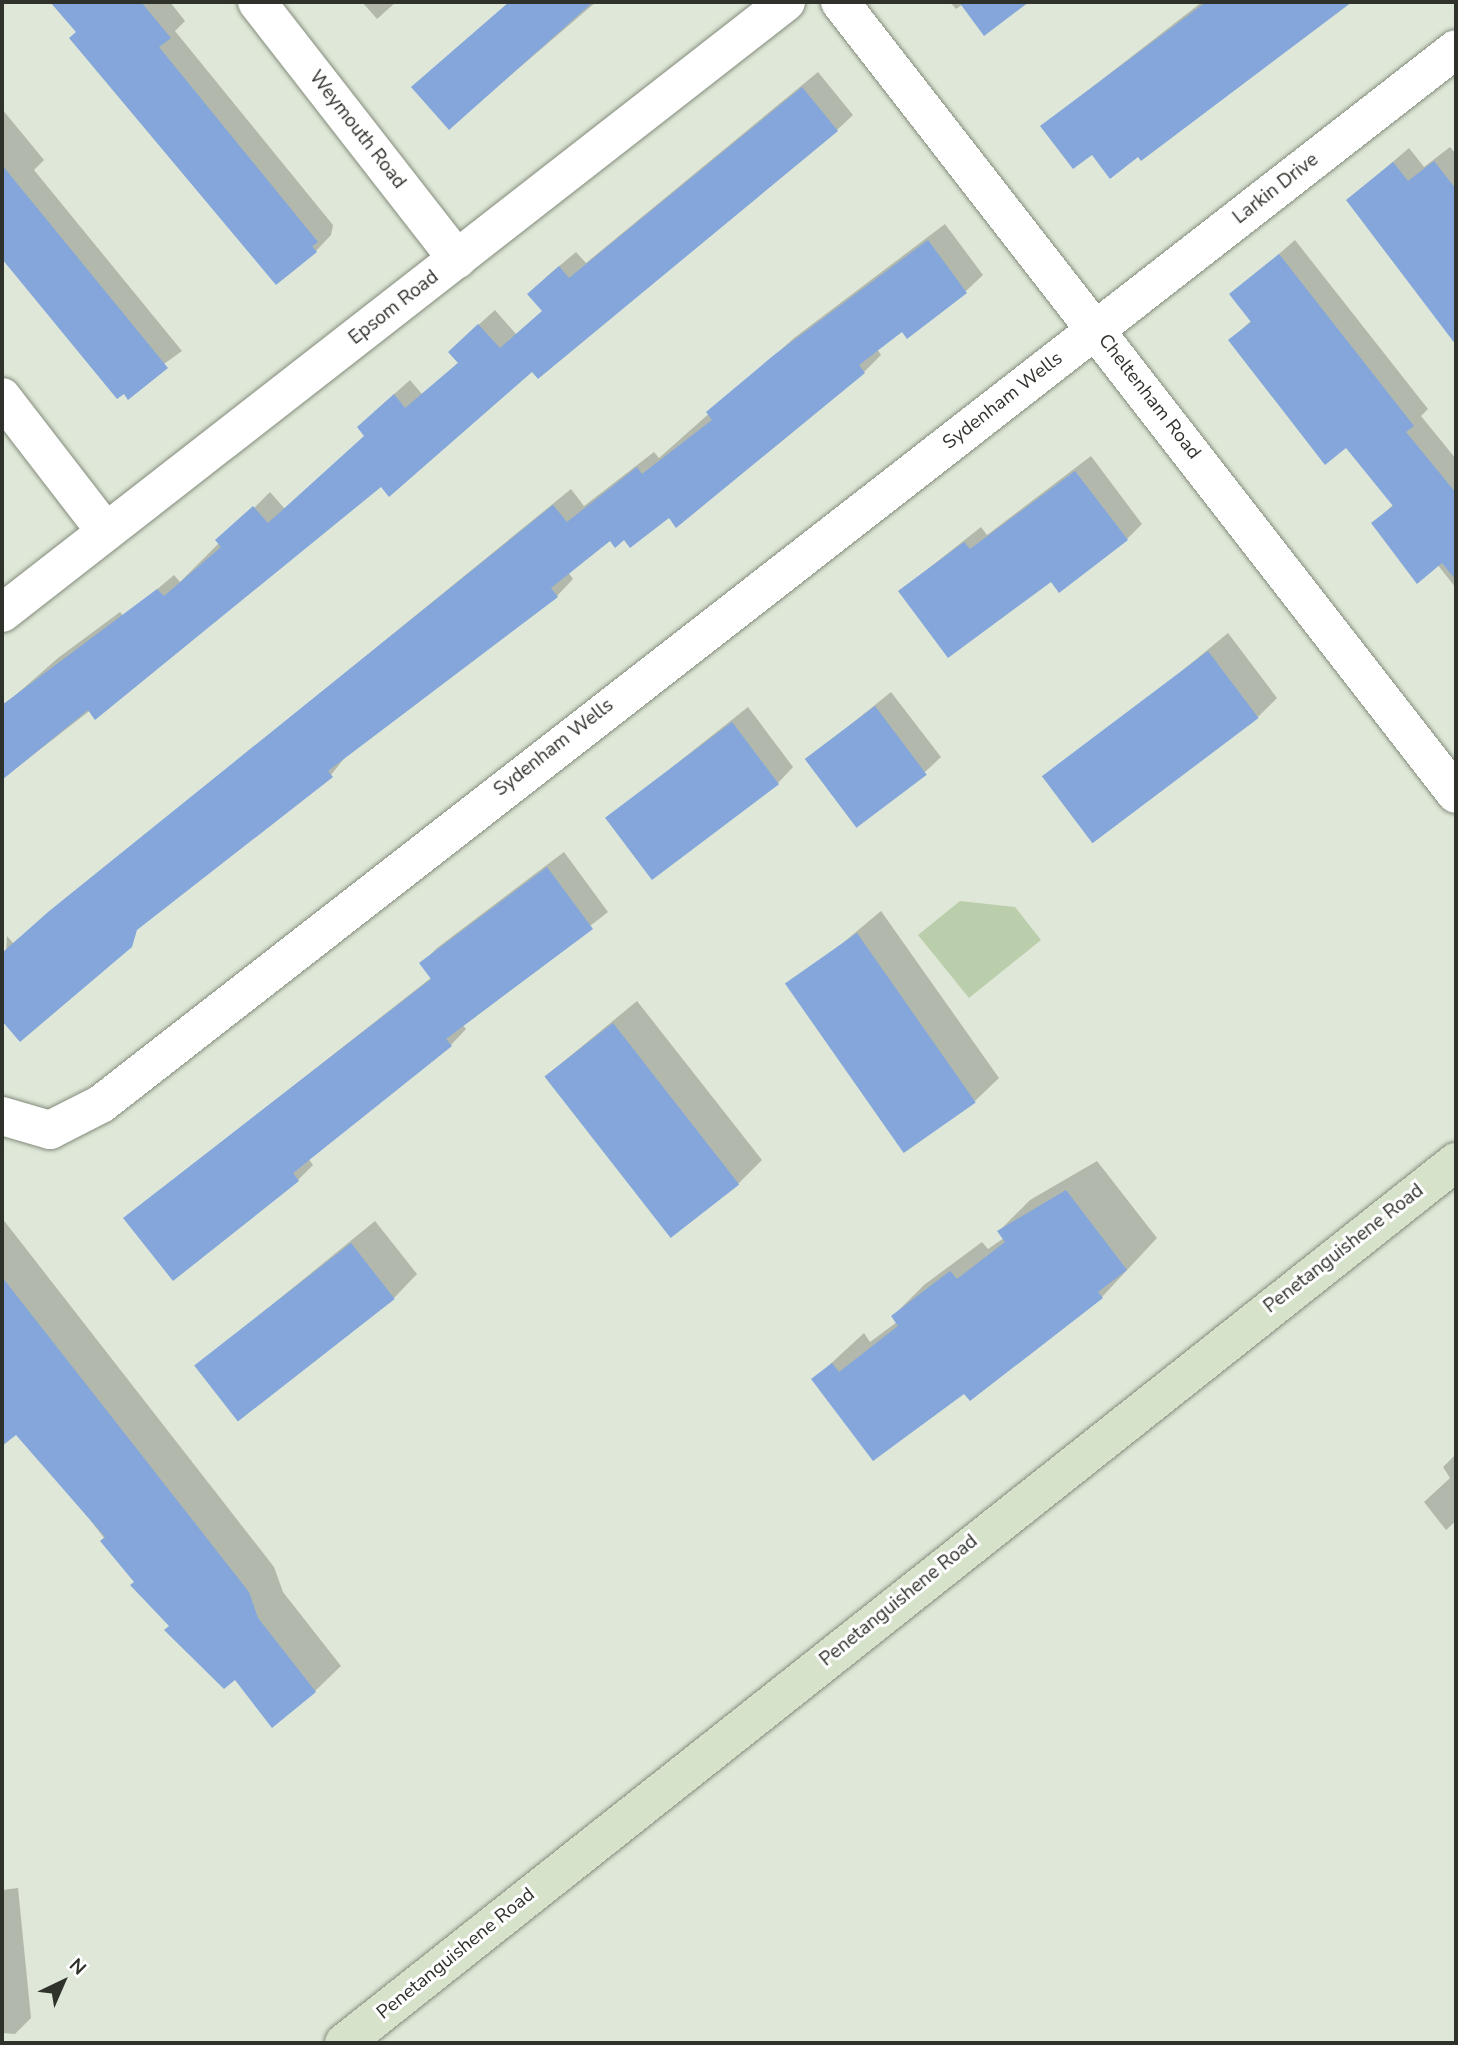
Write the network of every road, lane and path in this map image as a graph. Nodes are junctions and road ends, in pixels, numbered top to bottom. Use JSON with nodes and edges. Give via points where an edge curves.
{"nodes":[{"id":1,"x":257,"y":2,"type":"edge"},
{"id":2,"x":786,"y":2,"type":"edge"},
{"id":3,"x":841,"y":2,"type":"edge"},
{"id":4,"x":1456,"y":49,"type":"edge"},
{"id":5,"x":457,"y":259,"type":"junction"},
{"id":6,"x":1096,"y":329,"type":"junction"},
{"id":7,"x":2,"y":397,"type":"edge"},
{"id":8,"x":106,"y":532,"type":"junction"},
{"id":9,"x":2,"y":613,"type":"edge"},
{"id":10,"x":1456,"y":794,"type":"edge"},
{"id":11,"x":2,"y":1116,"type":"edge"},
{"id":12,"x":1456,"y":1161,"type":"edge"},
{"id":13,"x":344,"y":2043,"type":"edge"}],
"edges":[{"from":1,"to":5,"type":"street","name":"Weymouth Road"},
{"from":2,"to":5,"type":"street","name":"Epsom Road"},
{"from":3,"to":6,"type":"street","name":"Cheltenham Road"},
{"from":4,"to":6,"type":"street","name":"Larkin Drive"},
{"from":5,"to":8,"type":"street","name":"Epsom Road"},
{"from":6,"to":10,"type":"street","name":"Cheltenham Road"},
{"from":6,"to":11,"type":"street","name":"Sydenham Wells","via":[[101,1104],[50,1130],[25,1128]]},
{"from":7,"to":8,"type":"street"},
{"from":8,"to":9,"type":"street","name":"Epsom Road"},
{"from":12,"to":13,"type":"main road","name":"Penetanguishene Road"}]}
